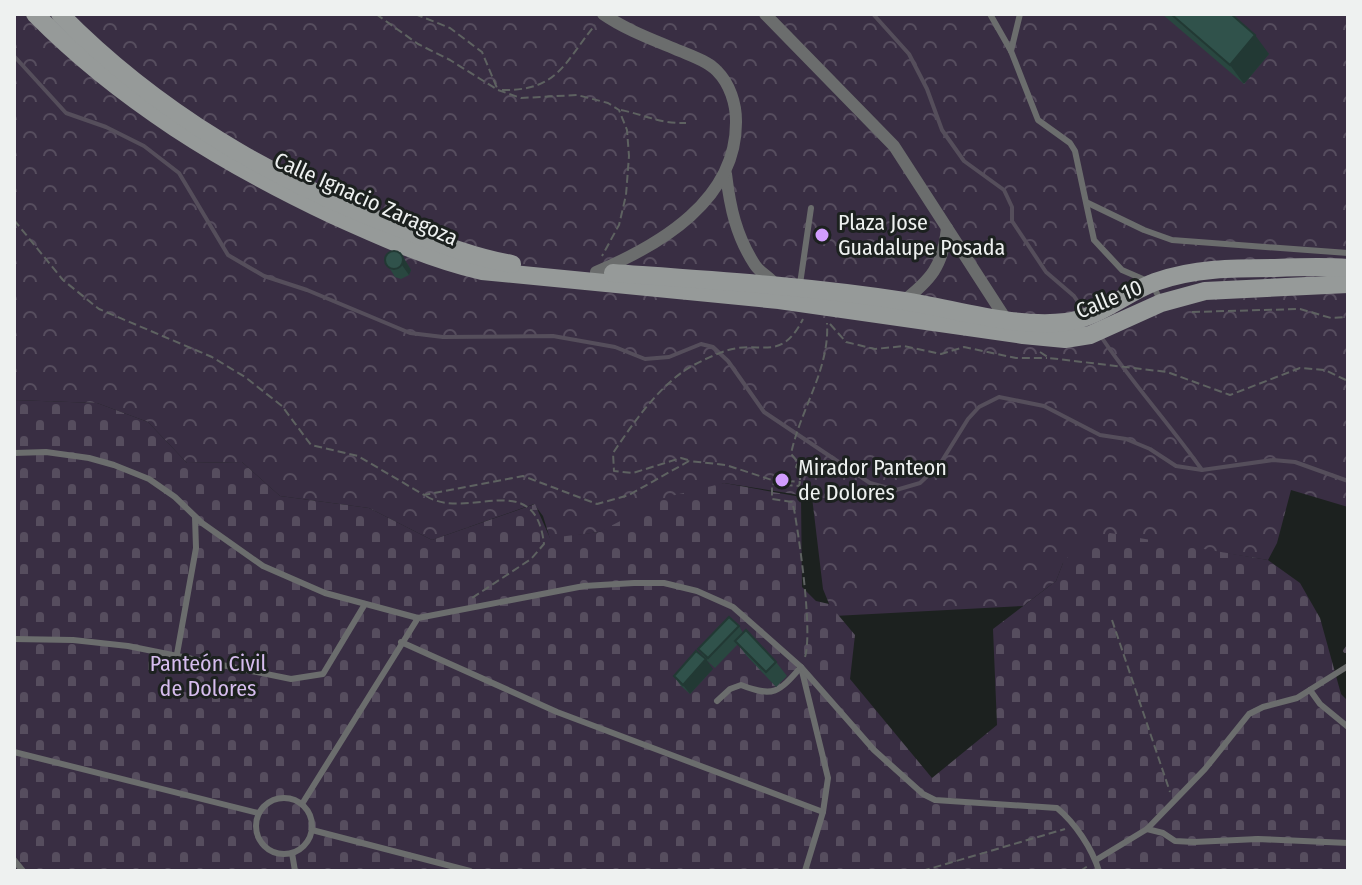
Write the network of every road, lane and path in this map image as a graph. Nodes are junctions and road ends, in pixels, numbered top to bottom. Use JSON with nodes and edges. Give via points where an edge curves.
{"nodes":[{"id":1,"x":35,"y":14,"type":"edge"},
{"id":2,"x":60,"y":14,"type":"edge"},
{"id":3,"x":376,"y":14,"type":"edge"},
{"id":4,"x":415,"y":14,"type":"edge"},
{"id":5,"x":603,"y":14,"type":"edge"},
{"id":6,"x":765,"y":14,"type":"edge"},
{"id":7,"x":990,"y":14,"type":"edge"},
{"id":8,"x":1020,"y":14,"type":"edge"},
{"id":9,"x":1011,"y":51,"type":"junction"},
{"id":10,"x":498,"y":90,"type":"junction"},
{"id":11,"x":619,"y":110,"type":"junction"},
{"id":12,"x":686,"y":123,"type":"dead end"},
{"id":13,"x":726,"y":174,"type":"junction"},
{"id":14,"x":1088,"y":203,"type":"junction"},
{"id":15,"x":811,"y":208,"type":"dead end"},
{"id":16,"x":14,"y":220,"type":"edge"},
{"id":17,"x":947,"y":228,"type":"junction"},
{"id":18,"x":1348,"y":253,"type":"edge"},
{"id":19,"x":1348,"y":268,"type":"edge"},
{"id":20,"x":596,"y":272,"type":"junction"},
{"id":21,"x":1152,"y":283,"type":"junction"},
{"id":22,"x":1348,"y":284,"type":"edge"},
{"id":23,"x":800,"y":287,"type":"junction"},
{"id":24,"x":777,"y":292,"type":"junction"},
{"id":25,"x":904,"y":301,"type":"junction"},
{"id":26,"x":1161,"y":303,"type":"junction"},
{"id":27,"x":811,"y":304,"type":"junction"},
{"id":28,"x":1181,"y":311,"type":"dead end"},
{"id":29,"x":887,"y":315,"type":"junction"},
{"id":30,"x":1348,"y":317,"type":"edge"},
{"id":31,"x":1015,"y":329,"type":"junction"},
{"id":32,"x":1049,"y":358,"type":"junction"},
{"id":33,"x":1348,"y":381,"type":"edge"},
{"id":34,"x":14,"y":453,"type":"edge"},
{"id":35,"x":689,"y":461,"type":"junction"},
{"id":36,"x":800,"y":482,"type":"junction"},
{"id":37,"x":424,"y":495,"type":"junction"},
{"id":38,"x":195,"y":517,"type":"junction"},
{"id":39,"x":365,"y":604,"type":"junction"},
{"id":40,"x":455,"y":611,"type":"junction"},
{"id":41,"x":418,"y":618,"type":"junction"},
{"id":42,"x":1112,"y":620,"type":"dead end"},
{"id":43,"x":14,"y":639,"type":"edge"},
{"id":44,"x":401,"y":642,"type":"junction"},
{"id":45,"x":177,"y":654,"type":"junction"},
{"id":46,"x":1348,"y":666,"type":"edge"},
{"id":47,"x":801,"y":667,"type":"junction"},
{"id":48,"x":1310,"y":690,"type":"junction"},
{"id":49,"x":717,"y":701,"type":"dead end"},
{"id":50,"x":1348,"y":727,"type":"edge"},
{"id":51,"x":14,"y":752,"type":"edge"},
{"id":52,"x":1173,"y":801,"type":"junction"},
{"id":53,"x":302,"y":804,"type":"junction"},
{"id":54,"x":823,"y":812,"type":"junction"},
{"id":55,"x":258,"y":813,"type":"junction"},
{"id":56,"x":1074,"y":827,"type":"junction"},
{"id":57,"x":1147,"y":829,"type":"junction"},
{"id":58,"x":312,"y":830,"type":"junction"},
{"id":59,"x":1348,"y":843,"type":"edge"},
{"id":60,"x":292,"y":853,"type":"junction"},
{"id":61,"x":14,"y":860,"type":"edge"},
{"id":62,"x":1096,"y":860,"type":"junction"},
{"id":63,"x":23,"y":871,"type":"edge"},
{"id":64,"x":295,"y":871,"type":"edge"},
{"id":65,"x":470,"y":871,"type":"edge"},
{"id":66,"x":805,"y":871,"type":"edge"},
{"id":67,"x":922,"y":871,"type":"edge"},
{"id":68,"x":1099,"y":871,"type":"edge"}],
"edges":[{"from":1,"to":24,"type":"street","name":"Calle Ignacio Zaragoza","via":[[126,95],[175,130],[266,183],[438,260],[482,271]]},
{"from":2,"to":20,"type":"street","name":"Calle Ignacio Zaragoza","via":[[157,100],[262,166],[369,217],[466,254]]},
{"from":3,"to":10,"type":"path"},
{"from":4,"to":10,"type":"path","via":[[450,28],[482,52]]},
{"from":5,"to":10,"type":"path","via":[[548,82],[518,91]]},
{"from":5,"to":13,"type":"street","via":[[717,71],[736,109],[736,143]]},
{"from":6,"to":17,"type":"street","via":[[894,146]]},
{"from":7,"to":9,"type":"lane"},
{"from":8,"to":9,"type":"lane"},
{"from":9,"to":14,"type":"lane","via":[[1038,120],[1075,151]]},
{"from":10,"to":11,"type":"path","via":[[521,98],[577,95]]},
{"from":11,"to":12,"type":"path","via":[[667,124]]},
{"from":11,"to":20,"type":"path","via":[[627,130],[626,195],[619,225]]},
{"from":13,"to":20,"type":"street","via":[[702,204],[657,243]]},
{"from":13,"to":24,"type":"street","via":[[733,221],[744,247]]},
{"from":14,"to":18,"type":"lane","via":[[1172,240]]},
{"from":14,"to":21,"type":"lane","via":[[1094,240],[1122,270]]},
{"from":15,"to":23,"type":"lane"},
{"from":16,"to":37,"type":"path","via":[[63,280],[99,309],[212,357],[282,406],[311,445],[358,456]]},
{"from":17,"to":25,"type":"street","via":[[940,264]]},
{"from":17,"to":31,"type":"street"},
{"from":19,"to":21,"type":"street","name":"Calle 10","via":[[1213,269]]},
{"from":20,"to":24,"type":"street","name":"Calle Ignacio Zaragoza"},
{"from":21,"to":26,"type":"lane"},
{"from":21,"to":31,"type":"street","name":"Calle 10","via":[[1084,317]]},
{"from":22,"to":26,"type":"street","name":"Calle 10","via":[[1205,291]]},
{"from":23,"to":24,"type":"street","name":"Calle Ignacio Zaragoza"},
{"from":23,"to":25,"type":"street","name":"Calle Ignacio Zaragoza"},
{"from":24,"to":27,"type":"street","name":"Calle Ignacio Zaragoza"},
{"from":25,"to":29,"type":"street"},
{"from":25,"to":31,"type":"street","name":"Calle 10"},
{"from":26,"to":31,"type":"street","name":"Calle 10","via":[[1097,332],[1065,339]]},
{"from":27,"to":29,"type":"street","name":"Calle Ignacio Zaragoza"},
{"from":27,"to":35,"type":"path","via":[[794,337],[778,348],[726,350],[682,372],[661,390],[613,453],[614,471],[633,473],[681,458]]},
{"from":28,"to":30,"type":"path","via":[[1300,309]]},
{"from":29,"to":31,"type":"street","name":"Calle 10"},
{"from":31,"to":32,"type":"path"},
{"from":32,"to":33,"type":"path","via":[[1167,372],[1230,395],[1300,368],[1325,370]]},
{"from":32,"to":36,"type":"path","via":[[1016,358],[964,347],[941,354],[904,346],[875,349],[846,342],[827,320],[821,370],[791,454]]},
{"from":34,"to":38,"type":"lane","via":[[46,452],[114,465],[149,479]]},
{"from":35,"to":36,"type":"path"},
{"from":35,"to":37,"type":"path","via":[[629,495],[597,504],[523,476]]},
{"from":36,"to":47,"type":"path","via":[[772,484],[772,499],[792,502],[794,509],[808,628],[808,652]]},
{"from":37,"to":40,"type":"path","via":[[436,502],[519,502],[531,508],[542,525],[544,544],[531,559]]},
{"from":38,"to":39,"type":"lane","via":[[263,566]]},
{"from":38,"to":45,"type":"lane","via":[[196,548]]},
{"from":39,"to":41,"type":"lane"},
{"from":39,"to":45,"type":"lane","via":[[323,674],[309,678],[291,679]]},
{"from":40,"to":41,"type":"lane"},
{"from":40,"to":47,"type":"lane","via":[[584,586],[664,583],[733,607]]},
{"from":41,"to":44,"type":"lane"},
{"from":42,"to":52,"type":"path"},
{"from":43,"to":45,"type":"lane"},
{"from":44,"to":53,"type":"lane"},
{"from":44,"to":54,"type":"lane","via":[[557,712]]},
{"from":46,"to":48,"type":"lane"},
{"from":47,"to":49,"type":"lane","via":[[781,690],[763,693],[741,685]]},
{"from":47,"to":54,"type":"lane","via":[[828,778]]},
{"from":47,"to":56,"type":"lane","via":[[874,750],[923,794],[935,800],[1057,808]]},
{"from":48,"to":50,"type":"lane"},
{"from":48,"to":52,"type":"lane","via":[[1249,714]]},
{"from":51,"to":55,"type":"lane"},
{"from":52,"to":57,"type":"lane"},
{"from":53,"to":55,"type":"lane","via":[[278,798]]},
{"from":53,"to":58,"type":"lane"},
{"from":54,"to":66,"type":"lane"},
{"from":55,"to":60,"type":"lane","via":[[256,829],[262,844],[276,853]]},
{"from":56,"to":62,"type":"lane"},
{"from":56,"to":67,"type":"path"},
{"from":57,"to":59,"type":"lane","via":[[1175,841]]},
{"from":57,"to":62,"type":"lane"},
{"from":58,"to":60,"type":"lane","via":[[305,845]]},
{"from":58,"to":65,"type":"lane"},
{"from":60,"to":64,"type":"lane"},
{"from":61,"to":63,"type":"lane"},
{"from":62,"to":68,"type":"lane"}]}
